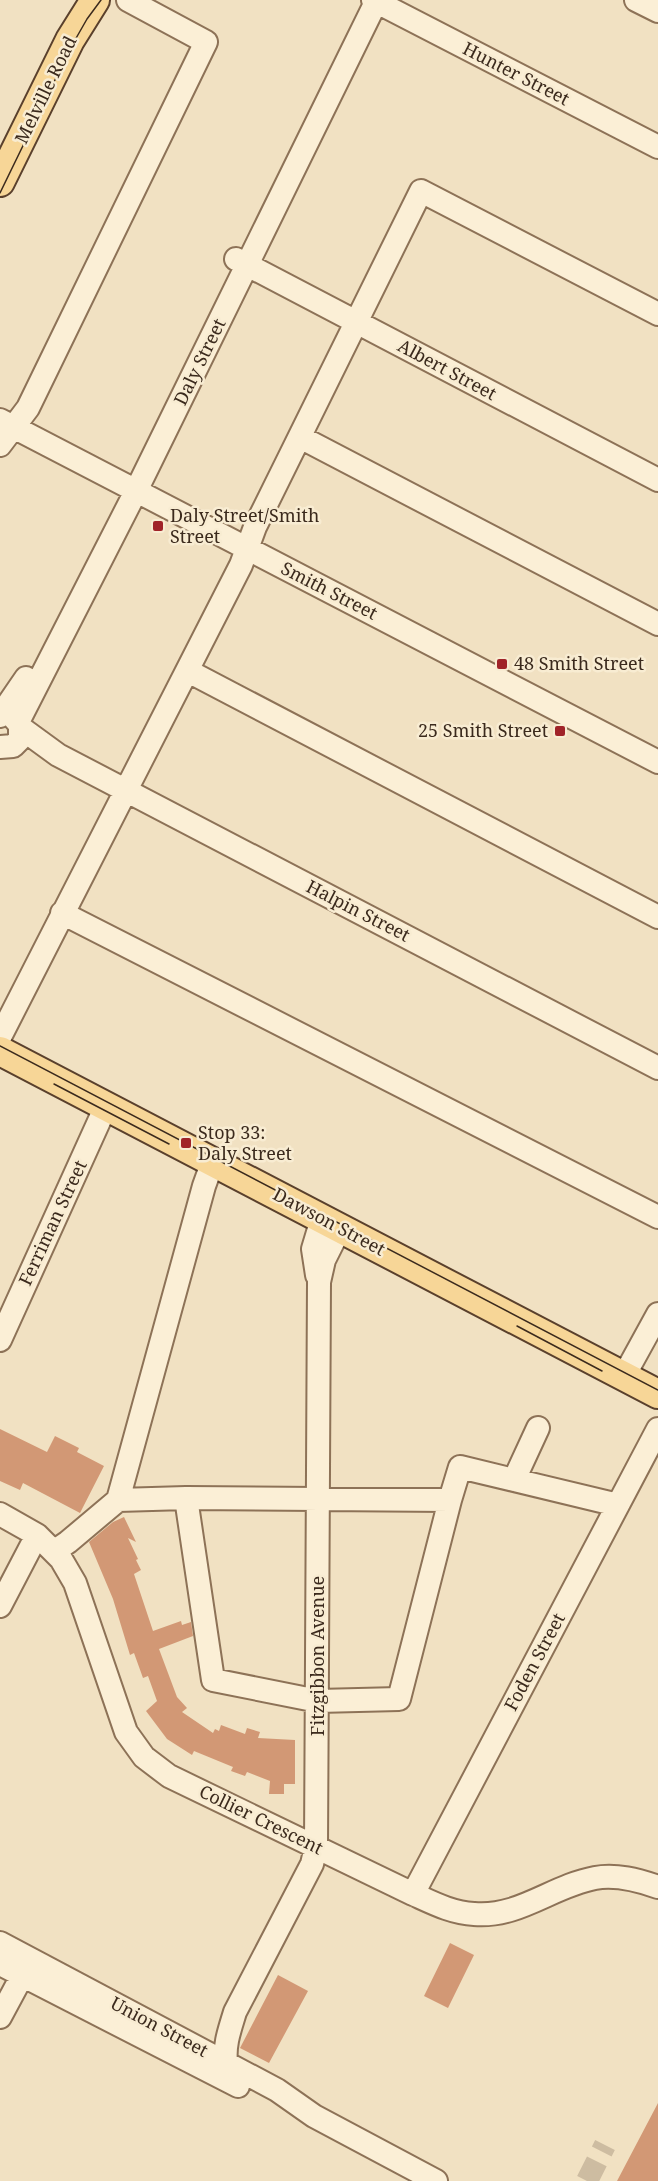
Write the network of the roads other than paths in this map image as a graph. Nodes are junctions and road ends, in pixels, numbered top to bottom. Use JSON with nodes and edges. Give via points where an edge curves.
{"nodes":[{"id":1,"x":95,"y":0,"type":"edge"},
{"id":2,"x":129,"y":0,"type":"edge"},
{"id":3,"x":373,"y":0,"type":"edge"},
{"id":4,"x":636,"y":0,"type":"edge"},
{"id":5,"x":658,"y":11,"type":"edge"},
{"id":6,"x":658,"y":147,"type":"edge"},
{"id":7,"x":0,"y":182,"type":"edge"},
{"id":8,"x":242,"y":262,"type":"junction"},
{"id":9,"x":658,"y":314,"type":"edge"},
{"id":10,"x":356,"y":323,"type":"junction"},
{"id":11,"x":7,"y":424,"type":"edge"},
{"id":12,"x":300,"y":437,"type":"junction"},
{"id":13,"x":0,"y":446,"type":"edge"},
{"id":14,"x":658,"y":480,"type":"edge"},
{"id":15,"x":131,"y":488,"type":"junction"},
{"id":16,"x":246,"y":549,"type":"junction"},
{"id":17,"x":658,"y":624,"type":"edge"},
{"id":18,"x":188,"y":671,"type":"junction"},
{"id":19,"x":8,"y":736,"type":"edge"},
{"id":20,"x":658,"y":762,"type":"edge"},
{"id":21,"x":126,"y":790,"type":"junction"},
{"id":22,"x":62,"y":912,"type":"junction"},
{"id":23,"x":658,"y":917,"type":"edge"},
{"id":24,"x":0,"y":1037,"type":"edge"},
{"id":25,"x":0,"y":1051,"type":"edge"},
{"id":26,"x":658,"y":1068,"type":"edge"},
{"id":27,"x":106,"y":1106,"type":"junction"},
{"id":28,"x":213,"y":1161,"type":"junction"},
{"id":29,"x":658,"y":1217,"type":"edge"},
{"id":30,"x":331,"y":1224,"type":"junction"},
{"id":31,"x":658,"y":1314,"type":"edge"},
{"id":32,"x":0,"y":1340,"type":"edge"},
{"id":33,"x":624,"y":1376,"type":"junction"},
{"id":34,"x":658,"y":1394,"type":"edge"},
{"id":35,"x":538,"y":1428,"type":"dead end"},
{"id":36,"x":658,"y":1430,"type":"edge"},
{"id":37,"x":514,"y":1480,"type":"junction"},
{"id":38,"x":186,"y":1498,"type":"junction"},
{"id":39,"x":318,"y":1499,"type":"junction"},
{"id":40,"x":118,"y":1500,"type":"junction"},
{"id":41,"x":450,"y":1500,"type":"junction"},
{"id":42,"x":618,"y":1505,"type":"junction"},
{"id":43,"x":0,"y":1514,"type":"edge"},
{"id":44,"x":37,"y":1535,"type":"junction"},
{"id":45,"x":55,"y":1551,"type":"junction"},
{"id":46,"x":0,"y":1606,"type":"edge"},
{"id":47,"x":318,"y":1701,"type":"junction"},
{"id":48,"x":316,"y":1847,"type":"junction"},
{"id":49,"x":658,"y":1887,"type":"edge"},
{"id":50,"x":413,"y":1894,"type":"junction"},
{"id":51,"x":0,"y":1943,"type":"edge"},
{"id":52,"x":0,"y":1964,"type":"edge"},
{"id":53,"x":22,"y":1976,"type":"junction"},
{"id":54,"x":235,"y":2012,"type":"junction"},
{"id":55,"x":0,"y":2017,"type":"edge"},
{"id":56,"x":206,"y":2051,"type":"junction"},
{"id":57,"x":226,"y":2062,"type":"junction"},
{"id":58,"x":314,"y":2116,"type":"junction"},
{"id":59,"x":436,"y":2181,"type":"edge"}],
"edges":[{"from":1,"to":7,"type":"main road","name":"Melville Road","via":[[70,40]]},
{"from":2,"to":11,"type":"street","via":[[207,42],[28,408]]},
{"from":3,"to":6,"type":"street","name":"Hunter Street"},
{"from":3,"to":8,"type":"street","name":"Daly Street"},
{"from":4,"to":5,"type":"street"},
{"from":8,"to":10,"type":"street","name":"Albert Street"},
{"from":8,"to":15,"type":"street","name":"Daly Street"},
{"from":9,"to":10,"type":"street","via":[[421,191]]},
{"from":10,"to":12,"type":"street"},
{"from":10,"to":14,"type":"street","name":"Albert Street"},
{"from":11,"to":13,"type":"street"},
{"from":11,"to":15,"type":"street","name":"Smith Street"},
{"from":12,"to":16,"type":"street"},
{"from":12,"to":17,"type":"street"},
{"from":15,"to":16,"type":"street","name":"Smith Street"},
{"from":15,"to":19,"type":"street","name":"Daly Street"},
{"from":16,"to":18,"type":"street"},
{"from":16,"to":20,"type":"street","name":"Smith Street"},
{"from":18,"to":21,"type":"street"},
{"from":18,"to":23,"type":"street"},
{"from":19,"to":21,"type":"street","name":"Halpin Street","via":[[58,755]]},
{"from":21,"to":22,"type":"street"},
{"from":21,"to":26,"type":"street","name":"Halpin Street"},
{"from":22,"to":24,"type":"street"},
{"from":22,"to":29,"type":"street"},
{"from":25,"to":27,"type":"main road","name":"Dawson Street"},
{"from":27,"to":28,"type":"main road","name":"Dawson Street"},
{"from":27,"to":32,"type":"street","name":"Ferriman Street"},
{"from":28,"to":30,"type":"main road","name":"Dawson Street"},
{"from":28,"to":40,"type":"street"},
{"from":30,"to":33,"type":"main road","name":"Dawson Street"},
{"from":30,"to":39,"type":"street","name":"Fitzgibbon Avenue","via":[[319,1282]]},
{"from":31,"to":33,"type":"street"},
{"from":33,"to":34,"type":"main road","name":"Dawson Street"},
{"from":35,"to":37,"type":"street"},
{"from":36,"to":42,"type":"street","name":"Foden Street"},
{"from":37,"to":41,"type":"street","via":[[460,1467]]},
{"from":37,"to":42,"type":"street"},
{"from":38,"to":39,"type":"street"},
{"from":38,"to":40,"type":"street"},
{"from":38,"to":47,"type":"street","via":[[213,1680]]},
{"from":39,"to":41,"type":"street"},
{"from":39,"to":47,"type":"street","name":"Fitzgibbon Avenue"},
{"from":40,"to":45,"type":"street"},
{"from":41,"to":47,"type":"street","via":[[399,1699]]},
{"from":42,"to":50,"type":"street","name":"Foden Street"},
{"from":43,"to":44,"type":"street","name":"Collier Crescent"},
{"from":44,"to":45,"type":"street","name":"Collier Crescent"},
{"from":44,"to":46,"type":"street"},
{"from":45,"to":48,"type":"street","name":"Collier Crescent","via":[[75,1583],[126,1732],[144,1757],[169,1776]]},
{"from":47,"to":48,"type":"street","name":"Fitzgibbon Avenue"},
{"from":48,"to":50,"type":"street","name":"Collier Crescent"},
{"from":48,"to":54,"type":"street","name":"Fitzgibbon Avenue","via":[[312,1864]]},
{"from":49,"to":50,"type":"street","name":"Collier Crescent","via":[[618,1877],[596,1878],[519,1909],[475,1915]]},
{"from":51,"to":56,"type":"street","name":"Union Street"},
{"from":52,"to":53,"type":"street","name":"Union Street"},
{"from":53,"to":55,"type":"street"},
{"from":53,"to":58,"type":"street","name":"Union Street","via":[[271,2103]]},
{"from":54,"to":56,"type":"street","name":"Fitzgibbon Avenue"},
{"from":54,"to":57,"type":"street","name":"Fitzgibbon Avenue","via":[[227,2038]]},
{"from":56,"to":57,"type":"street","name":"Union Street"},
{"from":57,"to":58,"type":"street","name":"Union Street"},
{"from":58,"to":59,"type":"street","name":"Union Street"}]}
